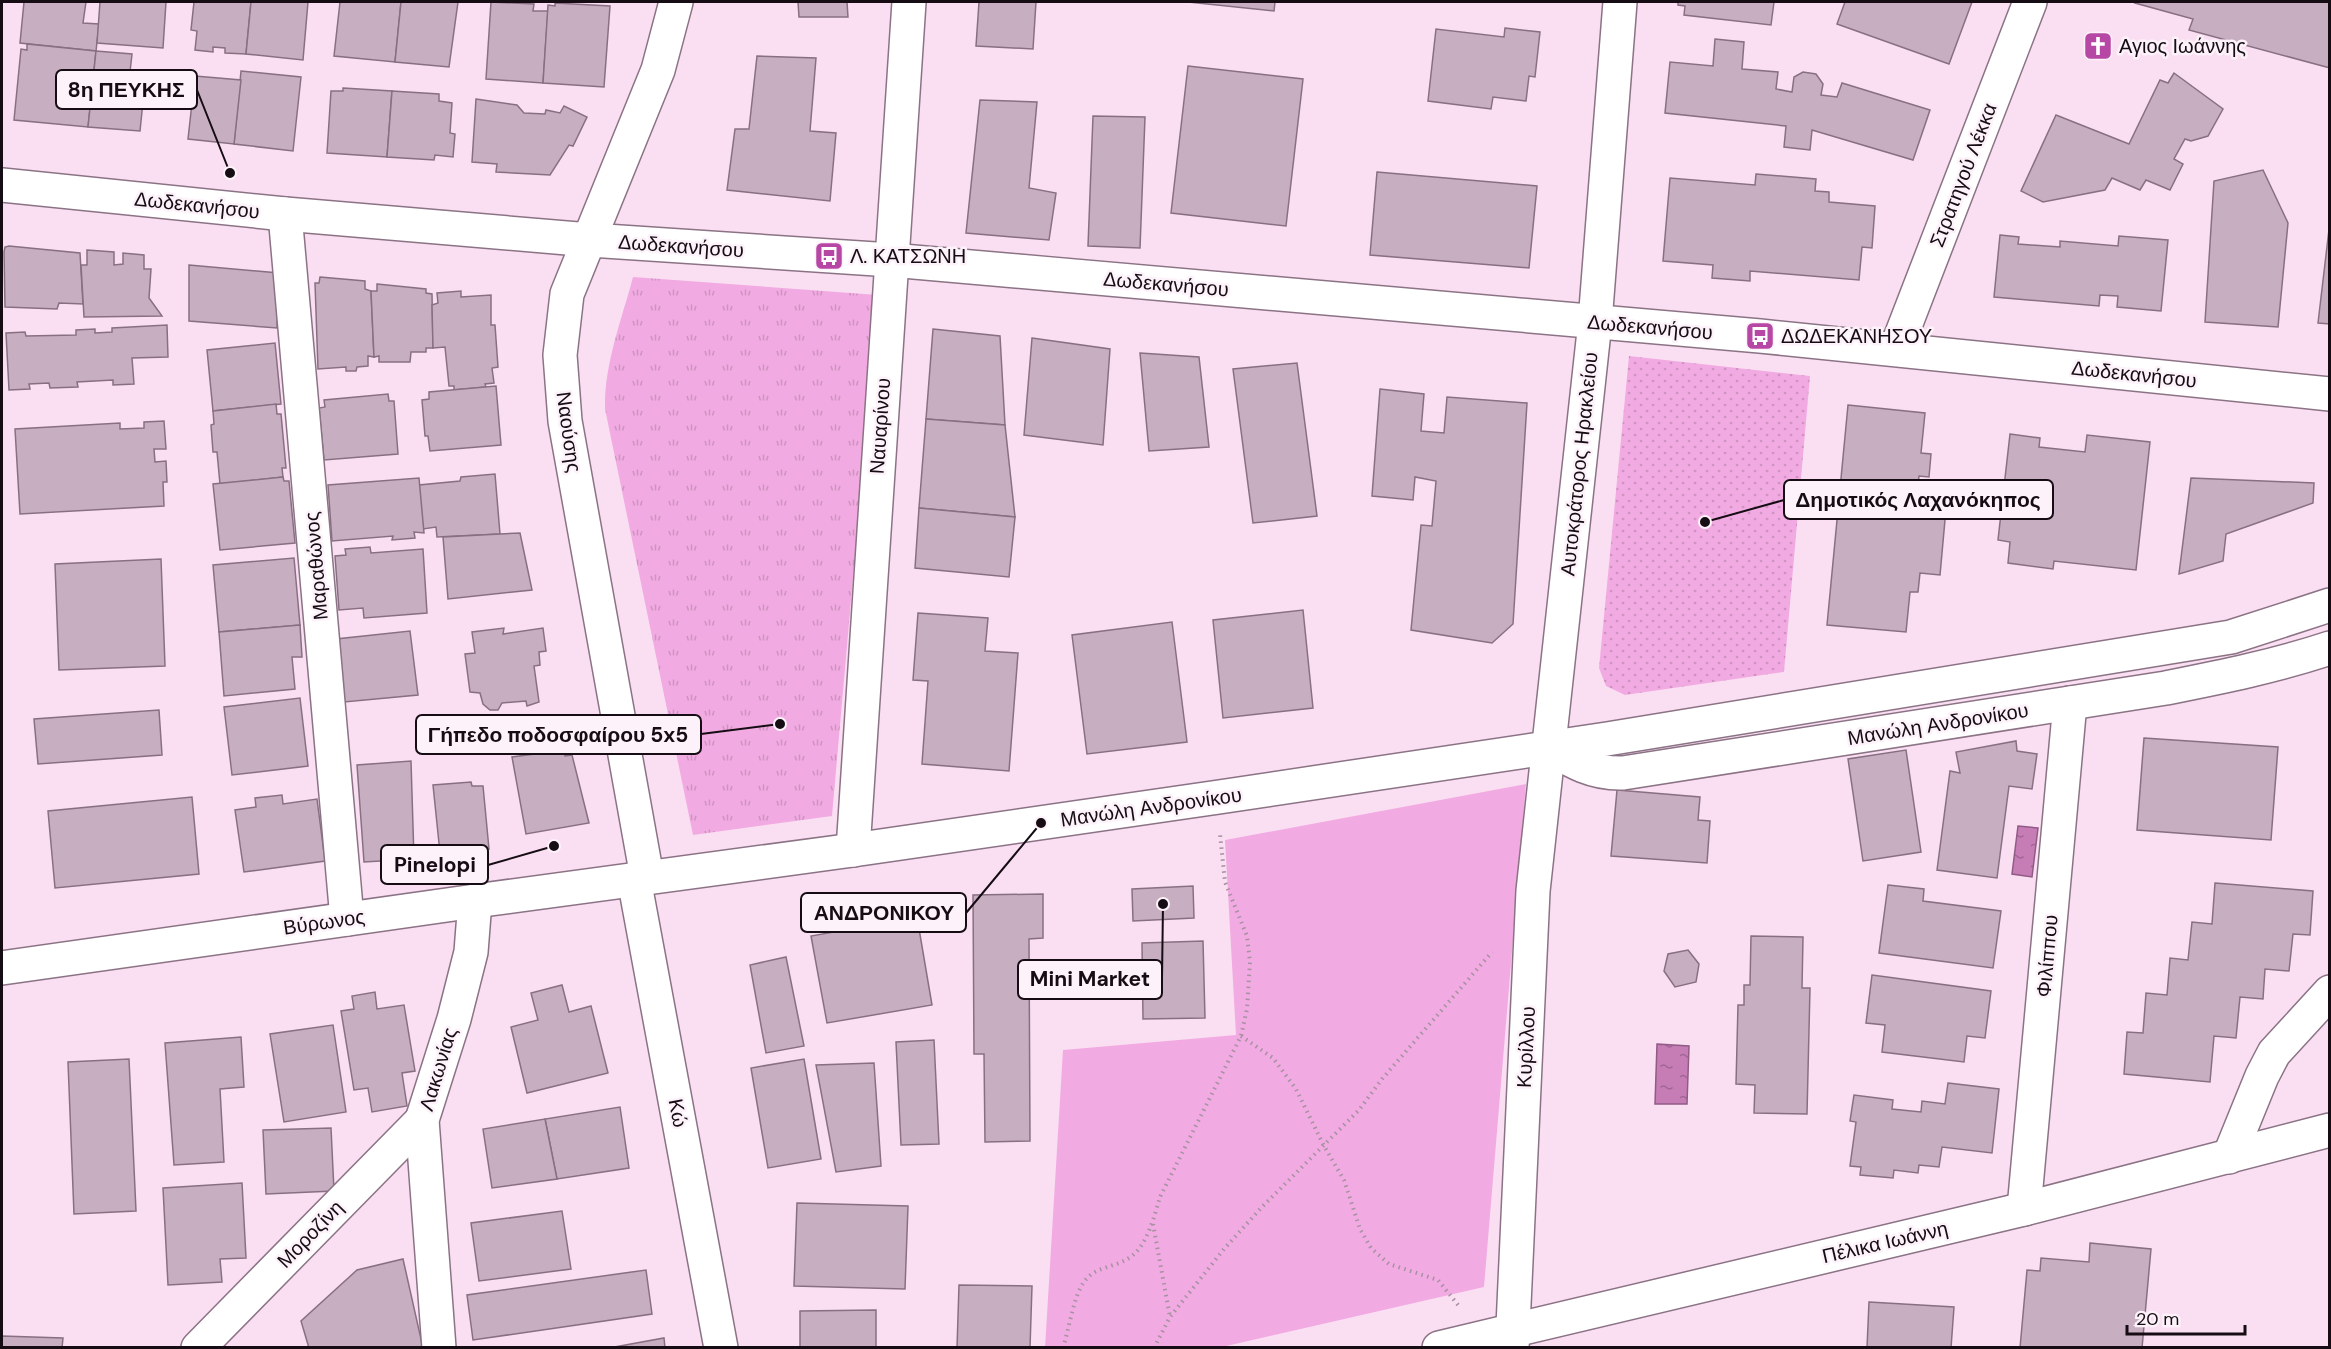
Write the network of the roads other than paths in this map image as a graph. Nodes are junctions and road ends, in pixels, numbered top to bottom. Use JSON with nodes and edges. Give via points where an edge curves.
{"nodes":[{"id":1,"x":676,"y":2,"type":"edge"},
{"id":2,"x":909,"y":2,"type":"edge"},
{"id":3,"x":1620,"y":2,"type":"edge"},
{"id":4,"x":2030,"y":2,"type":"edge"},
{"id":5,"x":2,"y":185,"type":"edge"},
{"id":6,"x":285,"y":214,"type":"junction"},
{"id":7,"x":590,"y":240,"type":"junction"},
{"id":8,"x":891,"y":260,"type":"junction"},
{"id":9,"x":1595,"y":322,"type":"junction"},
{"id":10,"x":1896,"y":349,"type":"junction"},
{"id":11,"x":2330,"y":394,"type":"edge"},
{"id":12,"x":2330,"y":605,"type":"edge"},
{"id":13,"x":2330,"y":648,"type":"edge"},
{"id":14,"x":2070,"y":703,"type":"junction"},
{"id":15,"x":1548,"y":747,"type":"junction"},
{"id":16,"x":853,"y":850,"type":"junction"},
{"id":17,"x":641,"y":878,"type":"junction"},
{"id":18,"x":475,"y":901,"type":"junction"},
{"id":19,"x":347,"y":919,"type":"junction"},
{"id":20,"x":2,"y":968,"type":"edge"},
{"id":21,"x":2330,"y":992,"type":"edge"},
{"id":22,"x":422,"y":1120,"type":"junction"},
{"id":23,"x":2330,"y":1130,"type":"edge"},
{"id":24,"x":2229,"y":1157,"type":"junction"},
{"id":25,"x":2024,"y":1209,"type":"junction"},
{"id":26,"x":1512,"y":1339,"type":"edge"},
{"id":27,"x":198,"y":1347,"type":"edge"},
{"id":28,"x":439,"y":1347,"type":"edge"},
{"id":29,"x":721,"y":1347,"type":"edge"},
{"id":30,"x":1439,"y":1347,"type":"edge"}],
"edges":[{"from":1,"to":7,"type":"street","name":"Ναούσης","via":[[658,70]]},
{"from":2,"to":8,"type":"street","name":"Ναυαρίνου"},
{"from":3,"to":9,"type":"street","name":"Αυτοκράτορος Ηρακλείου"},
{"from":4,"to":10,"type":"street","name":"Στρατηγού Λέκκα"},
{"from":5,"to":6,"type":"street","name":"Δωδεκανήσου"},
{"from":6,"to":7,"type":"street","name":"Δωδεκανήσου"},
{"from":6,"to":19,"type":"street","name":"Μαραθώνος"},
{"from":7,"to":8,"type":"street","name":"Δωδεκανήσου"},
{"from":7,"to":17,"type":"street","name":"Ναούσης","via":[[567,294],[560,355],[565,421]]},
{"from":8,"to":9,"type":"street","name":"Δωδεκανήσου"},
{"from":8,"to":16,"type":"street","name":"Ναυαρίνου"},
{"from":9,"to":10,"type":"street","name":"Δωδεκανήσου"},
{"from":9,"to":15,"type":"street","name":"Αυτοκράτορος Ηρακλείου"},
{"from":10,"to":11,"type":"street","name":"Δωδεκανήσου"},
{"from":12,"to":15,"type":"street","name":"Μανώλη Ανδρονίκου","via":[[2231,637]]},
{"from":13,"to":14,"type":"street","name":"Μανώλη Ανδρονίκου","via":[[2240,673]]},
{"from":14,"to":15,"type":"street","name":"Μανώλη Ανδρονίκου","via":[[1623,773],[1594,771]]},
{"from":14,"to":25,"type":"street","name":"Φιλίππου"},
{"from":15,"to":16,"type":"street","name":"Μανώλη Ανδρονίκου"},
{"from":15,"to":26,"type":"street","name":"Κυρίλλου","via":[[1533,891]]},
{"from":16,"to":17,"type":"street","name":"Μανώλη Ανδρονίκου"},
{"from":17,"to":18,"type":"street","name":"Βύρωνος"},
{"from":17,"to":29,"type":"street","name":"Κώ"},
{"from":18,"to":19,"type":"street","name":"Βύρωνος"},
{"from":18,"to":22,"type":"street","name":"Λακωνίας","via":[[471,952]]},
{"from":19,"to":20,"type":"street","name":"Βύρωνος"},
{"from":21,"to":24,"type":"street","via":[[2274,1053]]},
{"from":22,"to":27,"type":"street","name":"Μοροζίνη"},
{"from":22,"to":28,"type":"street","name":"Λακωνίας"},
{"from":23,"to":24,"type":"street","name":"Πέλικα Ιωάννη"},
{"from":24,"to":25,"type":"street","name":"Πέλικα Ιωάννη"},
{"from":25,"to":26,"type":"street","name":"Πέλικα Ιωάννη"},
{"from":26,"to":30,"type":"street","name":"Πέλικα Ιωάννη","via":[[1470,1340]]}]}
